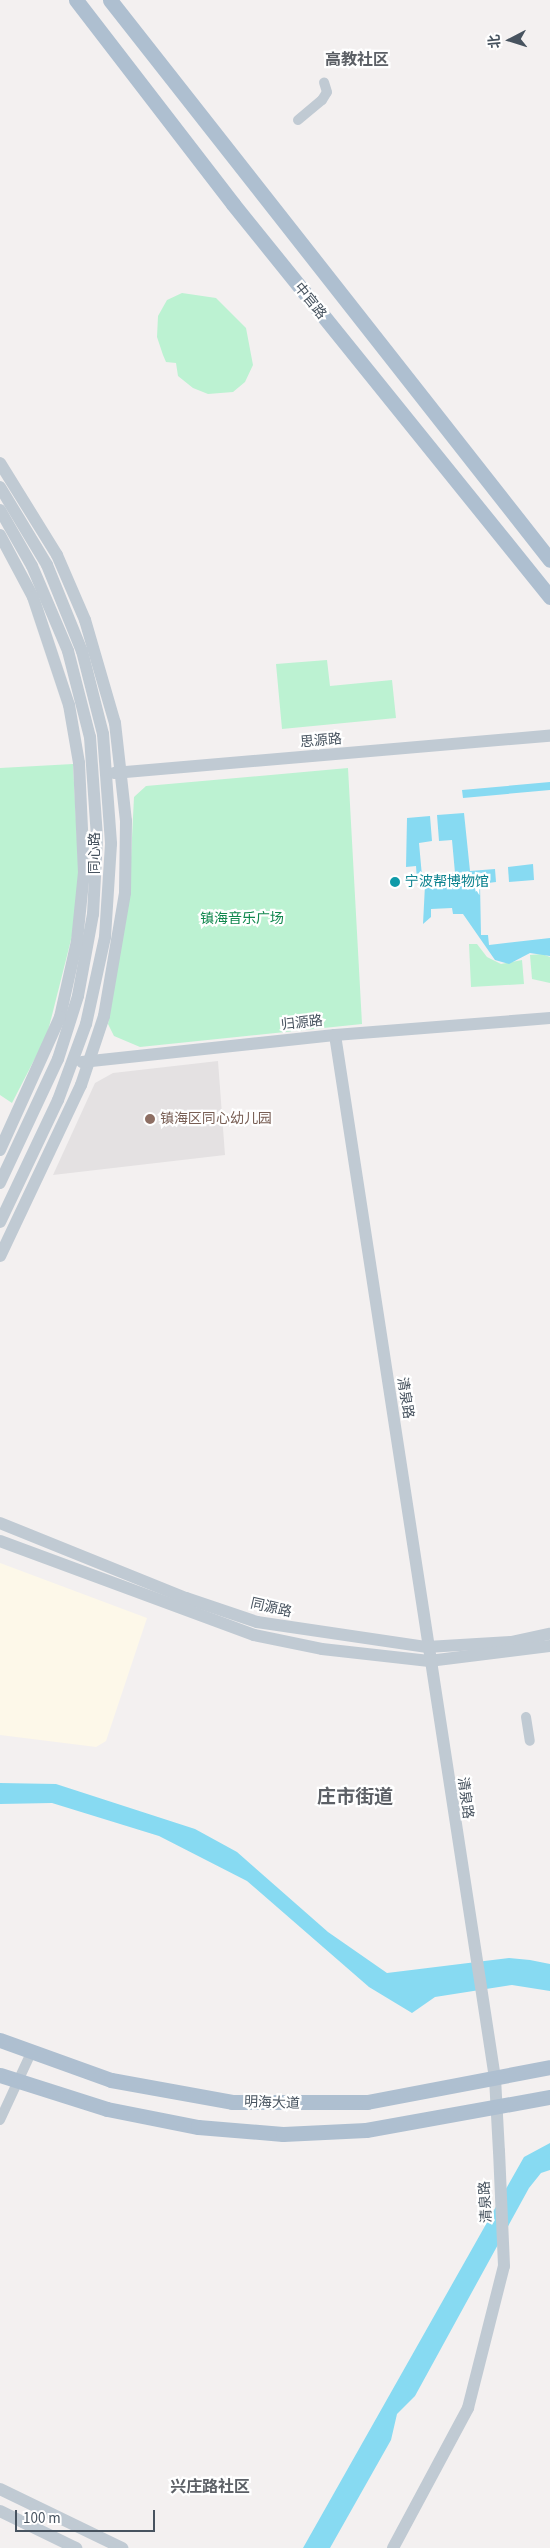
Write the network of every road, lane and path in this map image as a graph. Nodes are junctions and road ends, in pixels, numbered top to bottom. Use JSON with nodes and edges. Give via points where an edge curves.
{"nodes":[{"id":1,"x":76,"y":0,"type":"edge"},
{"id":2,"x":110,"y":0,"type":"edge"},
{"id":3,"x":324,"y":82,"type":"dead end"},
{"id":4,"x":298,"y":120,"type":"dead end"},
{"id":5,"x":0,"y":463,"type":"edge"},
{"id":6,"x":0,"y":487,"type":"edge"},
{"id":7,"x":0,"y":510,"type":"edge"},
{"id":8,"x":0,"y":535,"type":"edge"},
{"id":9,"x":550,"y":560,"type":"edge"},
{"id":10,"x":550,"y":597,"type":"edge"},
{"id":11,"x":550,"y":736,"type":"edge"},
{"id":12,"x":123,"y":772,"type":"junction"},
{"id":13,"x":107,"y":774,"type":"junction"},
{"id":14,"x":94,"y":775,"type":"junction"},
{"id":15,"x":550,"y":1018,"type":"edge"},
{"id":16,"x":335,"y":1034,"type":"junction"},
{"id":17,"x":58,"y":1059,"type":"junction"},
{"id":18,"x":90,"y":1061,"type":"junction"},
{"id":19,"x":74,"y":1063,"type":"junction"},
{"id":20,"x":0,"y":1150,"type":"edge"},
{"id":21,"x":0,"y":1183,"type":"edge"},
{"id":22,"x":0,"y":1222,"type":"edge"},
{"id":23,"x":0,"y":1256,"type":"edge"},
{"id":24,"x":0,"y":1523,"type":"edge"},
{"id":25,"x":0,"y":1541,"type":"edge"},
{"id":26,"x":550,"y":1634,"type":"edge"},
{"id":27,"x":550,"y":1646,"type":"edge"},
{"id":28,"x":427,"y":1647,"type":"junction"},
{"id":29,"x":429,"y":1661,"type":"junction"},
{"id":30,"x":526,"y":1717,"type":"dead end"},
{"id":31,"x":530,"y":1741,"type":"dead end"},
{"id":32,"x":0,"y":2040,"type":"edge"},
{"id":33,"x":31,"y":2053,"type":"junction"},
{"id":34,"x":550,"y":2067,"type":"edge"},
{"id":35,"x":0,"y":2075,"type":"edge"},
{"id":36,"x":495,"y":2078,"type":"junction"},
{"id":37,"x":20,"y":2084,"type":"junction"},
{"id":38,"x":550,"y":2097,"type":"edge"},
{"id":39,"x":498,"y":2107,"type":"junction"},
{"id":40,"x":0,"y":2120,"type":"edge"},
{"id":41,"x":0,"y":2489,"type":"edge"},
{"id":42,"x":0,"y":2511,"type":"edge"},
{"id":43,"x":76,"y":2548,"type":"edge"},
{"id":44,"x":122,"y":2548,"type":"edge"},
{"id":45,"x":393,"y":2548,"type":"edge"}],
"edges":[{"from":1,"to":10,"type":"main road","name":"中官路","via":[[233,204]]},
{"from":2,"to":9,"type":"main road","name":"中官路"},
{"from":3,"to":4,"type":"street","via":[[327,92],[322,100]]},
{"from":5,"to":12,"type":"street","via":[[57,555],[85,620],[113,714]]},
{"from":6,"to":13,"type":"street","name":"同心路","via":[[23,521],[68,611],[93,689]]},
{"from":7,"to":14,"type":"street","name":"同心路","via":[[36,573],[68,651],[90,737]]},
{"from":8,"to":20,"type":"street","via":[[32,597],[69,705],[79,763],[84,872],[77,940],[60,1017]]},
{"from":11,"to":12,"type":"street","name":"思源路"},
{"from":12,"to":13,"type":"street","name":"思源路"},
{"from":12,"to":18,"type":"street","via":[[125,893],[117,952]]},
{"from":13,"to":14,"type":"street","name":"思源路"},
{"from":13,"to":19,"type":"street","name":"同心路","via":[[111,844],[105,937],[99,978]]},
{"from":14,"to":17,"type":"street","name":"同心路","via":[[97,838],[94,914],[78,996]]},
{"from":15,"to":16,"type":"street","name":"归源路"},
{"from":16,"to":18,"type":"street","name":"归源路"},
{"from":16,"to":28,"type":"street","name":"清泉路"},
{"from":17,"to":19,"type":"street","name":"归源路"},
{"from":17,"to":21,"type":"street","name":"同心路"},
{"from":18,"to":19,"type":"street","name":"归源路"},
{"from":18,"to":23,"type":"street"},
{"from":19,"to":22,"type":"street","name":"同心路"},
{"from":24,"to":28,"type":"street","name":"同源路","via":[[186,1598],[257,1622]]},
{"from":25,"to":29,"type":"street","via":[[254,1635],[322,1650]]},
{"from":26,"to":28,"type":"street","name":"同源路","via":[[511,1642]]},
{"from":27,"to":29,"type":"street"},
{"from":28,"to":29,"type":"street","name":"清泉路"},
{"from":29,"to":36,"type":"street","name":"清泉路","via":[[480,2003]]},
{"from":30,"to":31,"type":"street"},
{"from":32,"to":33,"type":"main road","name":"明海大道"},
{"from":33,"to":36,"type":"main road","name":"明海大道","via":[[111,2080],[232,2102],[367,2102]]},
{"from":33,"to":37,"type":"street"},
{"from":34,"to":36,"type":"main road","name":"明海大道"},
{"from":35,"to":37,"type":"main road","name":"明海大道"},
{"from":36,"to":39,"type":"street","name":"清泉路"},
{"from":37,"to":39,"type":"main road","name":"明海大道","via":[[107,2109],[198,2127],[283,2134],[366,2130]]},
{"from":37,"to":40,"type":"street"},
{"from":38,"to":39,"type":"main road","name":"明海大道"},
{"from":39,"to":45,"type":"street","name":"清泉路","bridge":true,"via":[[504,2266],[468,2408]]},
{"from":41,"to":44,"type":"street"},
{"from":42,"to":43,"type":"street"}]}
